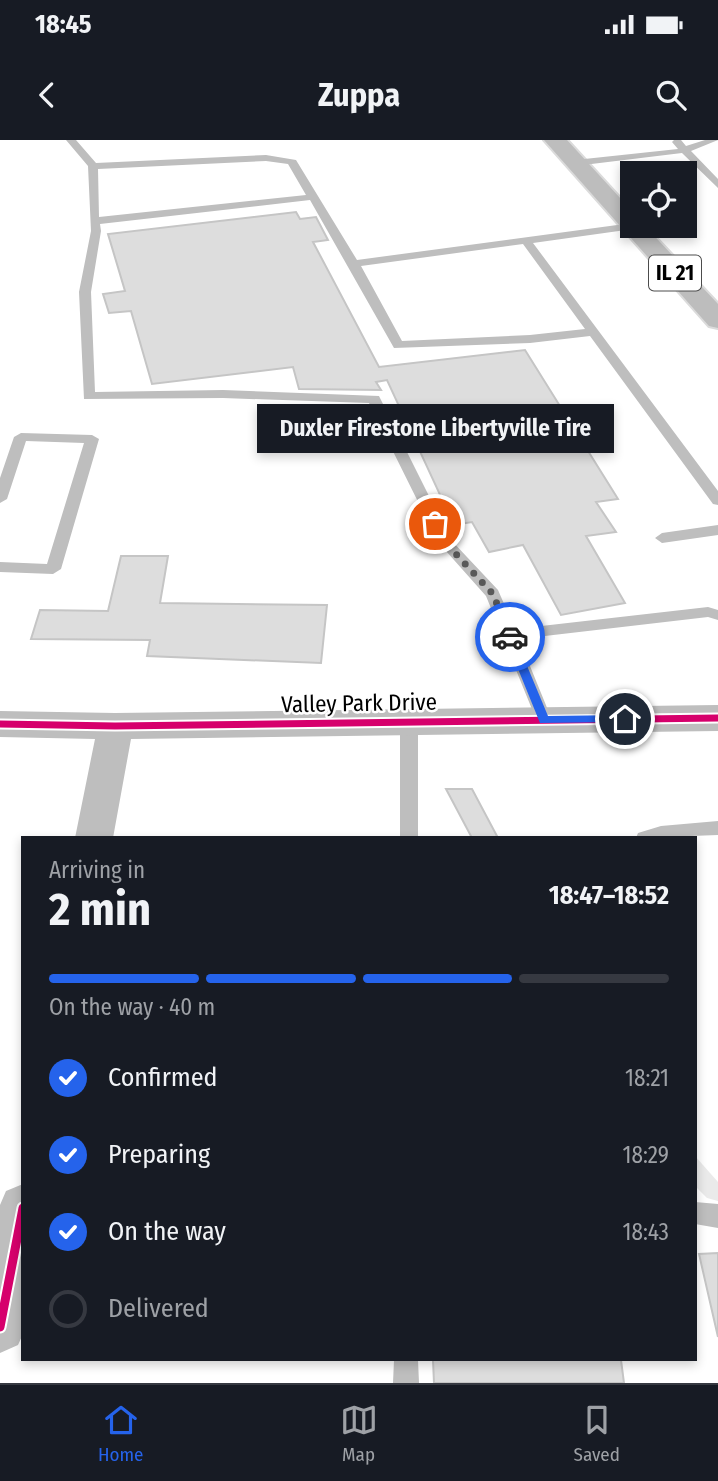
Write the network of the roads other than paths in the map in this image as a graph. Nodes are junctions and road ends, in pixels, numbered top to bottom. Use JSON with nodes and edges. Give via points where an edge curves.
{"nodes":[{"id":1,"x":71,"y":140,"type":"edge"},
{"id":2,"x":555,"y":140,"type":"edge"},
{"id":3,"x":675,"y":140,"type":"edge"},
{"id":4,"x":711,"y":141,"type":"edge"},
{"id":5,"x":684,"y":149,"type":"junction"},
{"id":6,"x":718,"y":152,"type":"edge"},
{"id":7,"x":575,"y":163,"type":"junction"},
{"id":8,"x":93,"y":166,"type":"junction"},
{"id":9,"x":718,"y":185,"type":"edge"},
{"id":10,"x":313,"y":197,"type":"junction"},
{"id":11,"x":620,"y":213,"type":"edge"},
{"id":12,"x":94,"y":221,"type":"junction"},
{"id":13,"x":620,"y":228,"type":"edge"},
{"id":14,"x":643,"y":238,"type":"edge"},
{"id":15,"x":526,"y":241,"type":"junction"},
{"id":16,"x":354,"y":264,"type":"junction"},
{"id":17,"x":717,"y":317,"type":"edge"},
{"id":18,"x":593,"y":332,"type":"junction"},
{"id":19,"x":0,"y":499,"type":"edge"},
{"id":20,"x":718,"y":501,"type":"edge"},
{"id":21,"x":718,"y":530,"type":"edge"},
{"id":22,"x":662,"y":538,"type":"dead end"},
{"id":23,"x":0,"y":567,"type":"edge"},
{"id":24,"x":718,"y":615,"type":"edge"},
{"id":25,"x":509,"y":635,"type":"junction"},
{"id":26,"x":718,"y":718,"type":"edge"},
{"id":27,"x":544,"y":720,"type":"junction"},
{"id":28,"x":409,"y":722,"type":"junction"},
{"id":29,"x":0,"y":724,"type":"edge"},
{"id":30,"x":115,"y":726,"type":"junction"},
{"id":31,"x":718,"y":828,"type":"edge"},
{"id":32,"x":94,"y":836,"type":"edge"},
{"id":33,"x":408,"y":836,"type":"edge"},
{"id":34,"x":651,"y":836,"type":"edge"},
{"id":35,"x":697,"y":1213,"type":"edge"},
{"id":36,"x":718,"y":1216,"type":"edge"},
{"id":37,"x":21,"y":1218,"type":"edge"},
{"id":38,"x":0,"y":1327,"type":"edge"},
{"id":39,"x":406,"y":1361,"type":"edge"},
{"id":40,"x":406,"y":1383,"type":"edge"}],
"edges":[{"from":1,"to":8,"type":"lane"},
{"from":2,"to":7,"type":"main road","number":"IL 21"},
{"from":3,"to":5,"type":"lane"},
{"from":4,"to":5,"type":"lane"},
{"from":4,"to":6,"type":"lane"},
{"from":5,"to":7,"type":"lane"},
{"from":5,"to":9,"type":"lane"},
{"from":7,"to":11,"type":"main road","number":"IL 21"},
{"from":8,"to":10,"type":"lane","via":[[280,160],[292,162]]},
{"from":8,"to":12,"type":"lane"},
{"from":10,"to":12,"type":"lane"},
{"from":10,"to":16,"type":"lane"},
{"from":12,"to":25,"type":"lane","via":[[85,292],[89,396],[374,399],[445,542],[493,594]]},
{"from":13,"to":15,"type":"lane"},
{"from":14,"to":17,"type":"main road","number":"IL 21"},
{"from":15,"to":16,"type":"lane"},
{"from":15,"to":18,"type":"lane"},
{"from":16,"to":18,"type":"lane","via":[[398,345]]},
{"from":18,"to":20,"type":"lane"},
{"from":19,"to":23,"type":"lane","via":[[21,437],[92,439],[53,569]]},
{"from":21,"to":22,"type":"lane"},
{"from":24,"to":25,"type":"lane","via":[[708,612]]},
{"from":25,"to":27,"type":"lane"},
{"from":26,"to":27,"type":"street","name":"Valley Park Drive"},
{"from":27,"to":28,"type":"street","name":"Valley Park Drive"},
{"from":28,"to":30,"type":"street","name":"Valley Park Drive"},
{"from":28,"to":33,"type":"lane"},
{"from":29,"to":30,"type":"street","name":"Valley Park Drive"},
{"from":30,"to":32,"type":"street"},
{"from":31,"to":34,"type":"lane"},
{"from":35,"to":36,"type":"lane"},
{"from":37,"to":38,"type":"street"},
{"from":39,"to":40,"type":"lane"}]}
